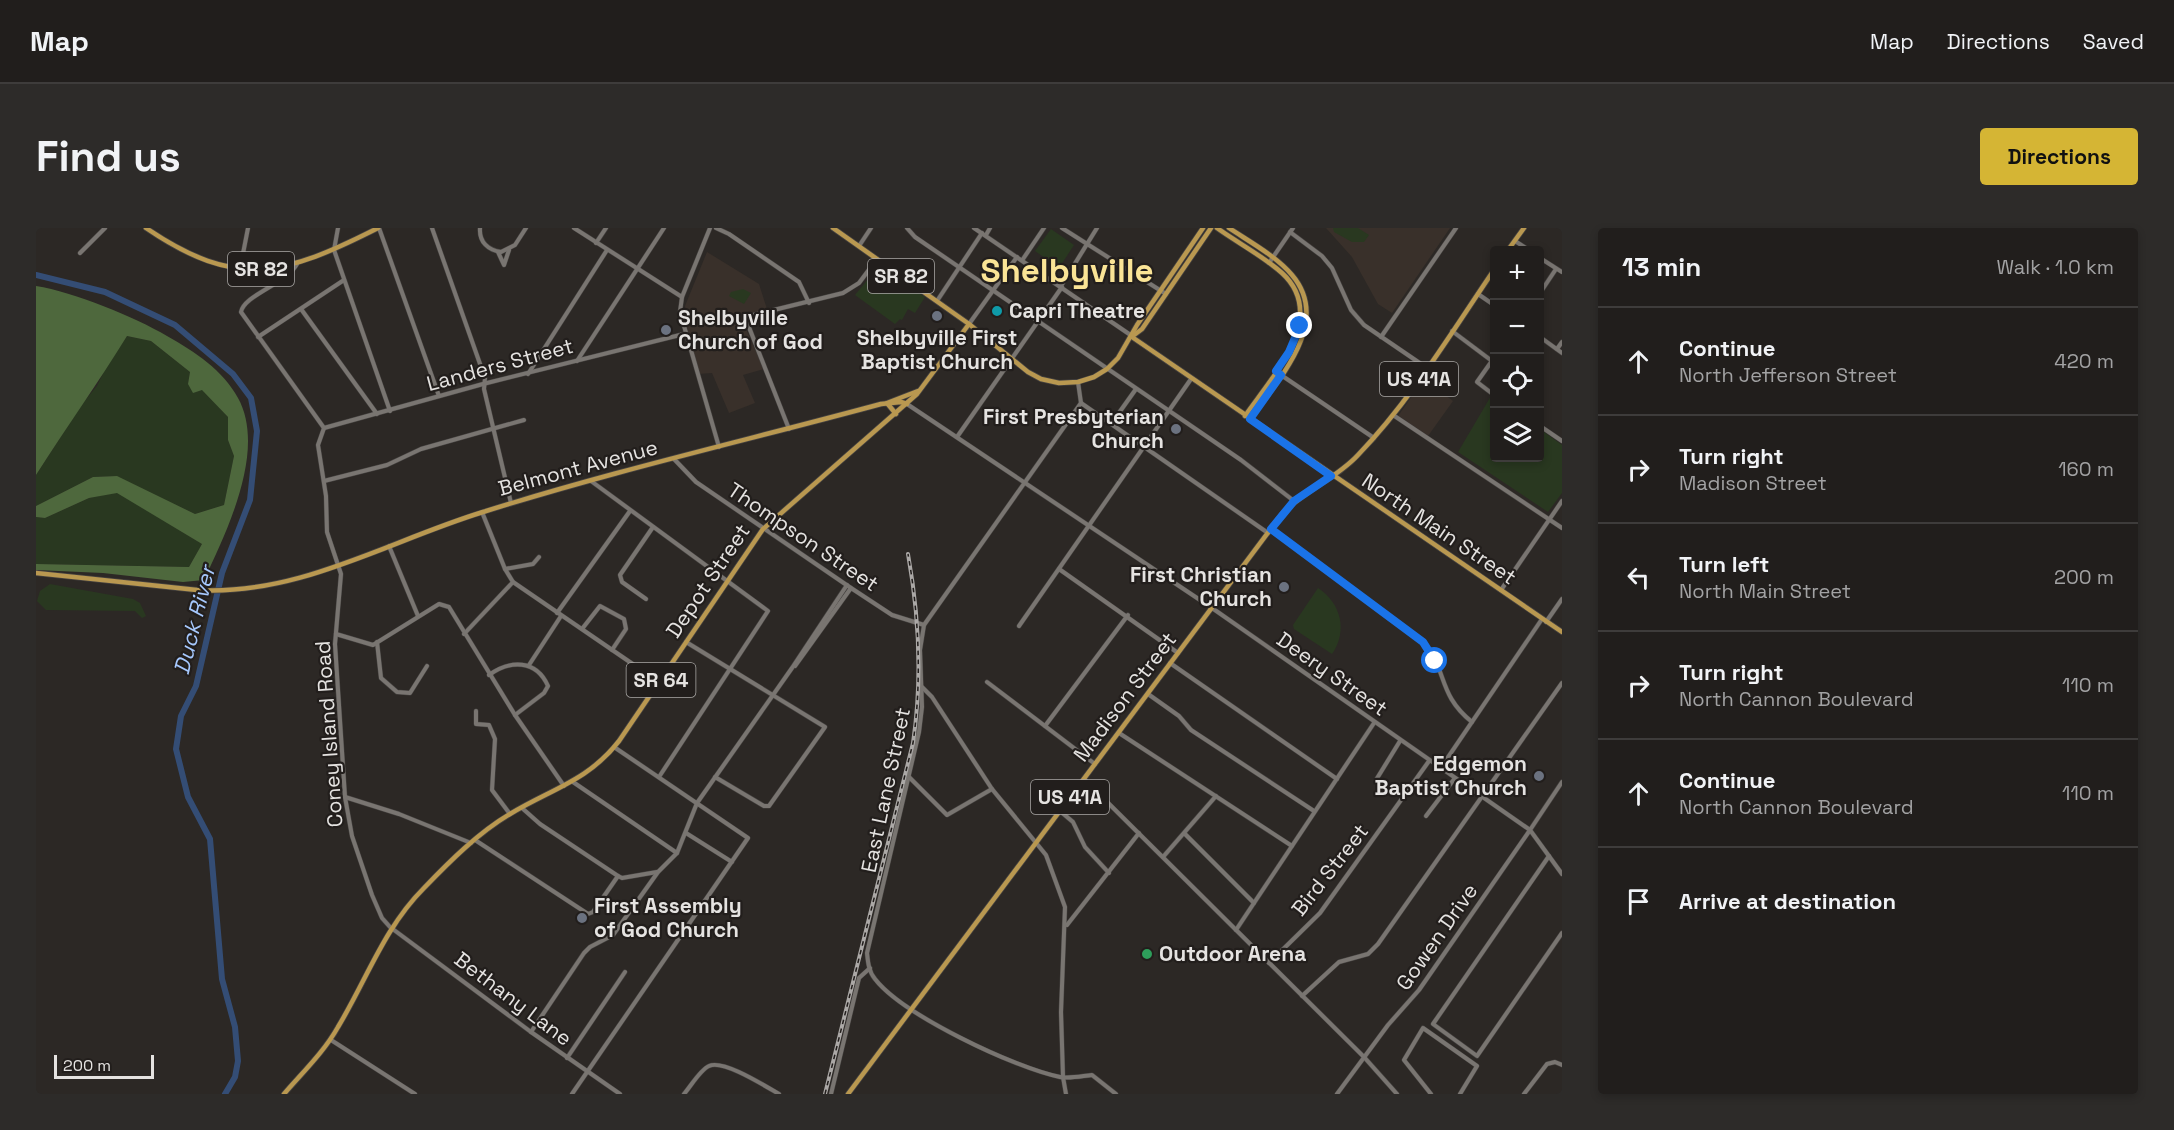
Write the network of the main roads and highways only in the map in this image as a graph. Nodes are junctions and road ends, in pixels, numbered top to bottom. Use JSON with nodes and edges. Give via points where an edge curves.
{"nodes":[{"id":1,"x":146,"y":228,"type":"edge"},
{"id":2,"x":378,"y":228,"type":"edge"},
{"id":3,"x":833,"y":228,"type":"edge"},
{"id":4,"x":1203,"y":228,"type":"edge"},
{"id":5,"x":1211,"y":228,"type":"edge"},
{"id":6,"x":1217,"y":228,"type":"edge"},
{"id":7,"x":1229,"y":228,"type":"edge"},
{"id":8,"x":1524,"y":228,"type":"edge"},
{"id":9,"x":1511,"y":246,"type":"edge"},
{"id":10,"x":1188,"y":256,"type":"junction"},
{"id":11,"x":1490,"y":276,"type":"edge"},
{"id":12,"x":969,"y":324,"type":"junction"},
{"id":13,"x":1132,"y":337,"type":"junction"},
{"id":14,"x":921,"y":390,"type":"junction"},
{"id":15,"x":887,"y":403,"type":"junction"},
{"id":16,"x":907,"y":404,"type":"junction"},
{"id":17,"x":896,"y":414,"type":"junction"},
{"id":18,"x":1245,"y":416,"type":"junction"},
{"id":19,"x":1250,"y":419,"type":"junction"},
{"id":20,"x":1331,"y":476,"type":"junction"},
{"id":21,"x":36,"y":573,"type":"edge"},
{"id":22,"x":1562,"y":632,"type":"edge"},
{"id":23,"x":284,"y":1094,"type":"edge"},
{"id":24,"x":848,"y":1094,"type":"edge"}],
"edges":[{"from":1,"to":2,"type":"main road","number":"SR 82","via":[[202,260],[240,269],[297,264]]},
{"from":3,"to":12,"type":"main road","number":"SR 82"},
{"from":4,"to":10,"type":"main road"},
{"from":5,"to":10,"type":"main road"},
{"from":6,"to":18,"type":"main road","via":[[1288,279],[1300,312],[1295,341]]},
{"from":7,"to":19,"type":"main road","via":[[1297,281],[1306,311],[1302,341]]},
{"from":8,"to":9,"type":"main road"},
{"from":10,"to":13,"type":"main road"},
{"from":10,"to":13,"type":"main road","via":[[1166,294]]},
{"from":11,"to":20,"type":"main road","number":"US 41A","via":[[1375,438],[1345,468]]},
{"from":12,"to":13,"type":"main road","via":[[1041,379],[1059,383],[1078,382],[1107,369]]},
{"from":12,"to":14,"type":"main road","number":"SR 64"},
{"from":13,"to":18,"type":"main road","name":"North Main Street"},
{"from":14,"to":15,"type":"main road"},
{"from":14,"to":16,"type":"main road","number":"SR 64"},
{"from":15,"to":16,"type":"main road","name":"Belmont Avenue"},
{"from":15,"to":17,"type":"main road"},
{"from":15,"to":21,"type":"main road","name":"Belmont Avenue","via":[[511,503],[317,574],[264,588],[222,592]]},
{"from":16,"to":17,"type":"main road","name":"Depot Street","number":"SR 64"},
{"from":17,"to":23,"type":"main road","name":"Depot Street","number":"SR 64","via":[[763,529],[614,747],[596,766],[510,814],[473,841],[422,889],[390,927],[331,1040]]},
{"from":18,"to":19,"type":"main road","name":"North Main Street"},
{"from":19,"to":20,"type":"main road","name":"North Main Street"},
{"from":20,"to":22,"type":"main road","name":"North Main Street"},
{"from":20,"to":24,"type":"main road","name":"Madison Street","number":"US 41A","via":[[1294,501],[1270,531]]}]}
